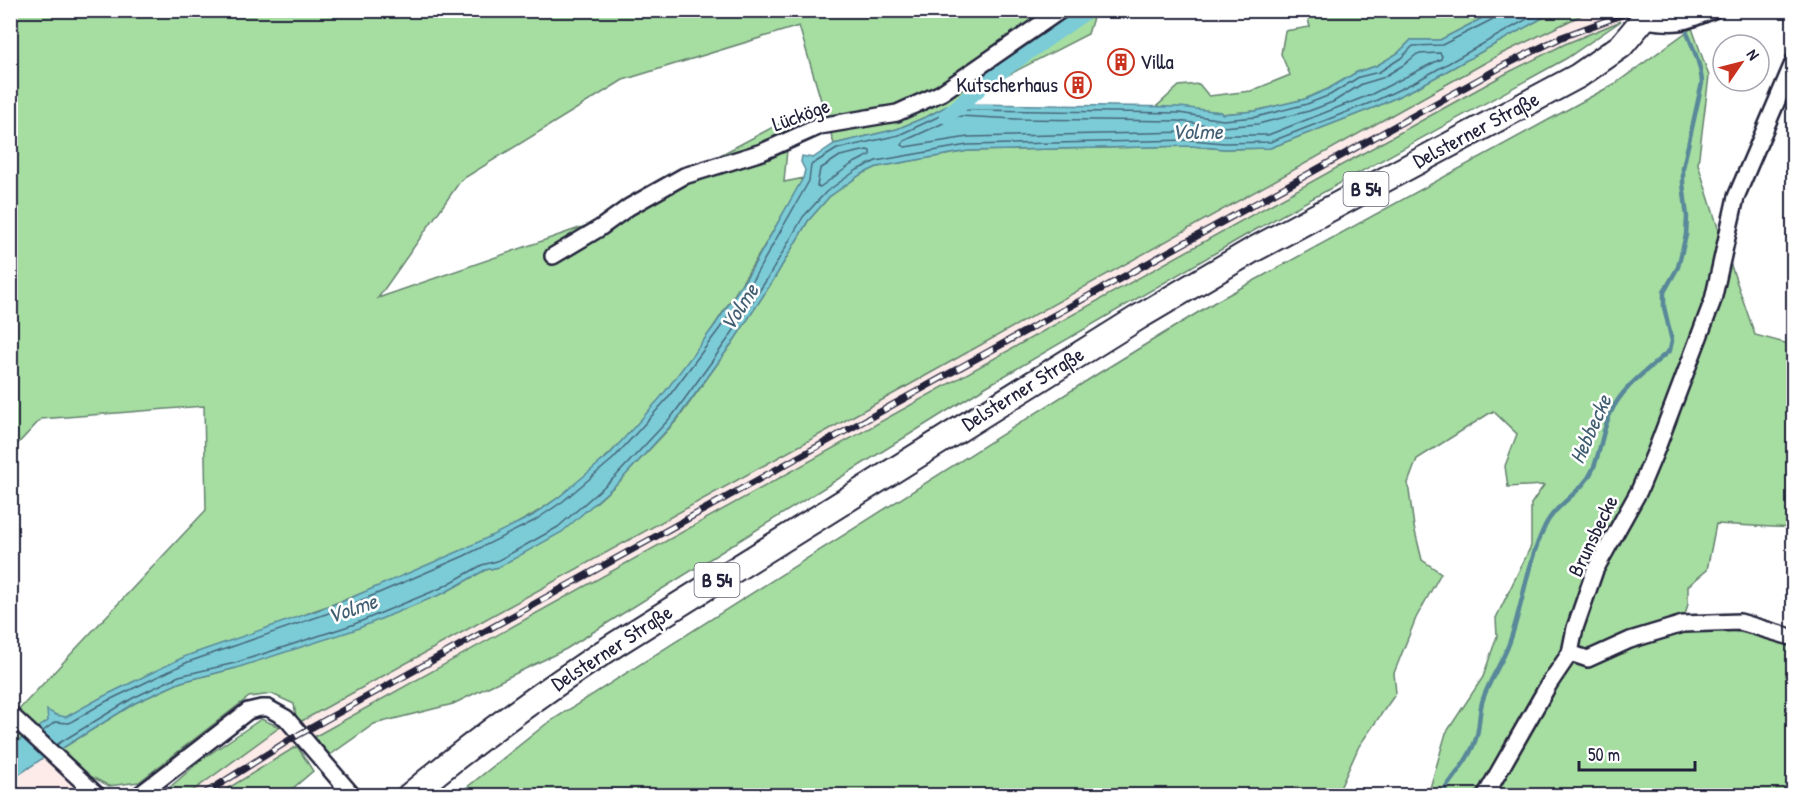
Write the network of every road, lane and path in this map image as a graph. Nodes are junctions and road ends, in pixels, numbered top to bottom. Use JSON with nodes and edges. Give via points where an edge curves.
{"nodes":[{"id":1,"x":1061,"y":10,"type":"edge"},
{"id":2,"x":1713,"y":10,"type":"edge"},
{"id":3,"x":1648,"y":15,"type":"edge"},
{"id":4,"x":1794,"y":61,"type":"edge"},
{"id":5,"x":553,"y":256,"type":"dead end"},
{"id":6,"x":1794,"y":638,"type":"edge"},
{"id":7,"x":1570,"y":653,"type":"junction"},
{"id":8,"x":16,"y":719,"type":"edge"},
{"id":9,"x":98,"y":795,"type":"edge"},
{"id":10,"x":138,"y":795,"type":"edge"},
{"id":11,"x":353,"y":795,"type":"edge"},
{"id":12,"x":409,"y":795,"type":"edge"},
{"id":13,"x":1485,"y":795,"type":"edge"}],
"edges":[{"from":1,"to":5,"type":"street","name":"Lücköge","via":[[940,93],[897,113],[820,126],[762,152],[684,176]]},
{"from":2,"to":3,"type":"street","via":[[1670,24]]},
{"from":3,"to":12,"type":"main road","name":"Delsterner Straße","number":"B 54","via":[[1621,46],[1585,71],[1251,251],[1139,317],[616,644],[544,691]]},
{"from":4,"to":7,"type":"street","name":"Brunsbecke","via":[[1736,197],[1713,300],[1658,448],[1595,570]]},
{"from":6,"to":7,"type":"street","via":[[1740,622],[1683,624],[1630,640],[1588,659]]},
{"from":7,"to":13,"type":"street"},
{"from":8,"to":9,"type":"street"},
{"from":10,"to":11,"type":"street","via":[[248,711],[261,708],[286,718]]}]}
